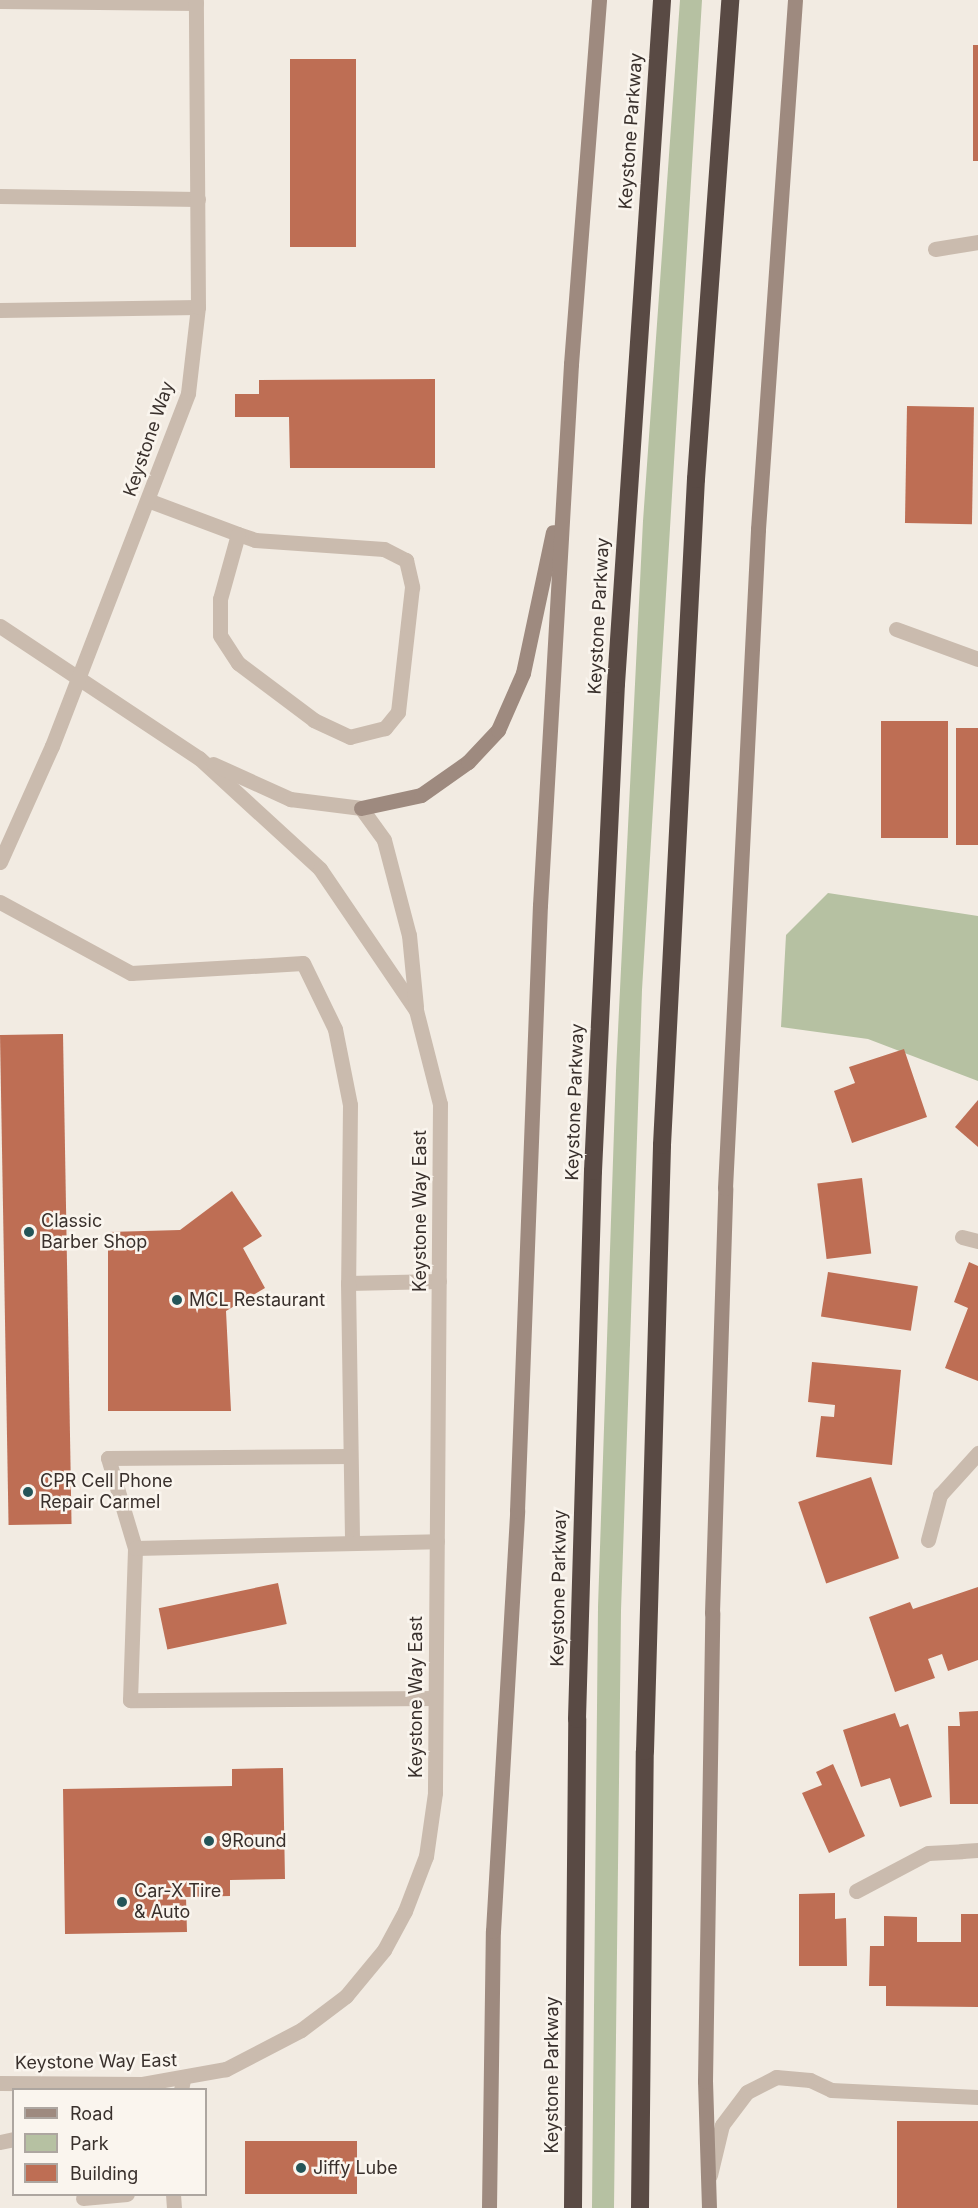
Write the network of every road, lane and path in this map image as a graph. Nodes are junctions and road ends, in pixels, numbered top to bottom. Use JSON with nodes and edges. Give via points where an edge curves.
{"nodes":[{"id":1,"x":599,"y":0,"type":"edge"},
{"id":2,"x":662,"y":0,"type":"edge"},
{"id":3,"x":730,"y":0,"type":"edge"},
{"id":4,"x":795,"y":0,"type":"edge"},
{"id":5,"x":0,"y":1,"type":"edge"},
{"id":6,"x":196,"y":2,"type":"edge"},
{"id":7,"x":0,"y":196,"type":"edge"},
{"id":8,"x":198,"y":199,"type":"junction"},
{"id":9,"x":978,"y":242,"type":"edge"},
{"id":10,"x":935,"y":249,"type":"dead end"},
{"id":11,"x":198,"y":307,"type":"junction"},
{"id":12,"x":0,"y":310,"type":"edge"},
{"id":13,"x":564,"y":485,"type":"junction"},
{"id":14,"x":150,"y":501,"type":"junction"},
{"id":15,"x":238,"y":534,"type":"junction"},
{"id":16,"x":0,"y":627,"type":"edge"},
{"id":17,"x":896,"y":629,"type":"dead end"},
{"id":18,"x":978,"y":659,"type":"edge"},
{"id":19,"x":78,"y":676,"type":"junction"},
{"id":20,"x":199,"y":758,"type":"junction"},
{"id":21,"x":361,"y":808,"type":"junction"},
{"id":22,"x":0,"y":862,"type":"edge"},
{"id":23,"x":0,"y":902,"type":"edge"},
{"id":24,"x":416,"y":1010,"type":"junction"},
{"id":25,"x":962,"y":1238,"type":"dead end"},
{"id":26,"x":978,"y":1241,"type":"edge"},
{"id":27,"x":439,"y":1281,"type":"junction"},
{"id":28,"x":348,"y":1283,"type":"junction"},
{"id":29,"x":978,"y":1453,"type":"edge"},
{"id":30,"x":350,"y":1456,"type":"junction"},
{"id":31,"x":928,"y":1540,"type":"dead end"},
{"id":32,"x":437,"y":1541,"type":"junction"},
{"id":33,"x":352,"y":1543,"type":"junction"},
{"id":34,"x":135,"y":1548,"type":"junction"},
{"id":35,"x":435,"y":1698,"type":"junction"},
{"id":36,"x":978,"y":1850,"type":"edge"},
{"id":37,"x":856,"y":1891,"type":"dead end"},
{"id":38,"x":0,"y":2083,"type":"edge"},
{"id":39,"x":182,"y":2085,"type":"edge"},
{"id":40,"x":978,"y":2097,"type":"edge"},
{"id":41,"x":707,"y":2187,"type":"junction"},
{"id":42,"x":112,"y":2196,"type":"edge"},
{"id":43,"x":83,"y":2200,"type":"edge"},
{"id":44,"x":489,"y":2208,"type":"edge"},
{"id":45,"x":573,"y":2208,"type":"edge"},
{"id":46,"x":640,"y":2208,"type":"edge"},
{"id":47,"x":709,"y":2208,"type":"edge"}],
"edges":[{"from":1,"to":13,"type":"main road"},
{"from":2,"to":45,"type":"highway","name":"Keystone Parkway","via":[[616,684],[594,1147],[577,1719]]},
{"from":3,"to":46,"type":"highway","via":[[696,479],[663,1122],[645,1751]]},
{"from":4,"to":41,"type":"main road","via":[[758,518],[726,1165],[712,1625]]},
{"from":5,"to":6,"type":"street"},
{"from":6,"to":8,"type":"street","name":"Keystone Way"},
{"from":7,"to":8,"type":"street"},
{"from":8,"to":11,"type":"street","name":"Keystone Way"},
{"from":9,"to":10,"type":"street"},
{"from":11,"to":12,"type":"street"},
{"from":11,"to":14,"type":"street","name":"Keystone Way","via":[[188,393]]},
{"from":13,"to":21,"type":"main road","via":[[523,673],[498,730],[468,762],[421,795]]},
{"from":13,"to":44,"type":"main road","via":[[493,1931]]},
{"from":14,"to":15,"type":"street"},
{"from":14,"to":19,"type":"street","name":"Keystone Way"},
{"from":15,"to":15,"type":"street","via":[[255,540],[384,549],[406,560],[412,587],[398,711],[385,728],[350,737],[314,720],[238,663],[220,635],[220,600]]},
{"from":16,"to":19,"type":"street","name":"Keystone Way East"},
{"from":17,"to":18,"type":"street"},
{"from":19,"to":20,"type":"street","name":"Keystone Way East"},
{"from":19,"to":22,"type":"street","name":"Keystone Way"},
{"from":20,"to":21,"type":"street","name":"Keystone Way East","via":[[290,799]]},
{"from":20,"to":24,"type":"street","name":"Keystone Way East","via":[[320,869]]},
{"from":21,"to":24,"type":"street","name":"Keystone Way East","via":[[386,851],[409,935]]},
{"from":23,"to":28,"type":"street","via":[[131,973],[303,963],[335,1029],[350,1105]]},
{"from":24,"to":27,"type":"street","name":"Keystone Way East","via":[[429,1046],[440,1104]]},
{"from":25,"to":26,"type":"street"},
{"from":27,"to":28,"type":"street"},
{"from":27,"to":32,"type":"street","name":"Keystone Way East"},
{"from":28,"to":30,"type":"street"},
{"from":29,"to":31,"type":"street","via":[[940,1495]]},
{"from":30,"to":33,"type":"street"},
{"from":30,"to":34,"type":"street","via":[[108,1458]]},
{"from":32,"to":33,"type":"street"},
{"from":32,"to":35,"type":"street","name":"Keystone Way East"},
{"from":33,"to":34,"type":"street"},
{"from":34,"to":35,"type":"street","via":[[130,1701]]},
{"from":35,"to":39,"type":"street","name":"Keystone Way East","via":[[435,1793],[426,1856],[384,1950],[346,1996],[301,2030],[226,2069]]},
{"from":36,"to":37,"type":"street","via":[[928,1853]]},
{"from":38,"to":39,"type":"street","name":"Keystone Way East"},
{"from":40,"to":41,"type":"street","via":[[831,2090],[810,2080],[776,2077],[747,2092],[723,2125]]},
{"from":41,"to":47,"type":"main road"},
{"from":42,"to":43,"type":"street"}]}
